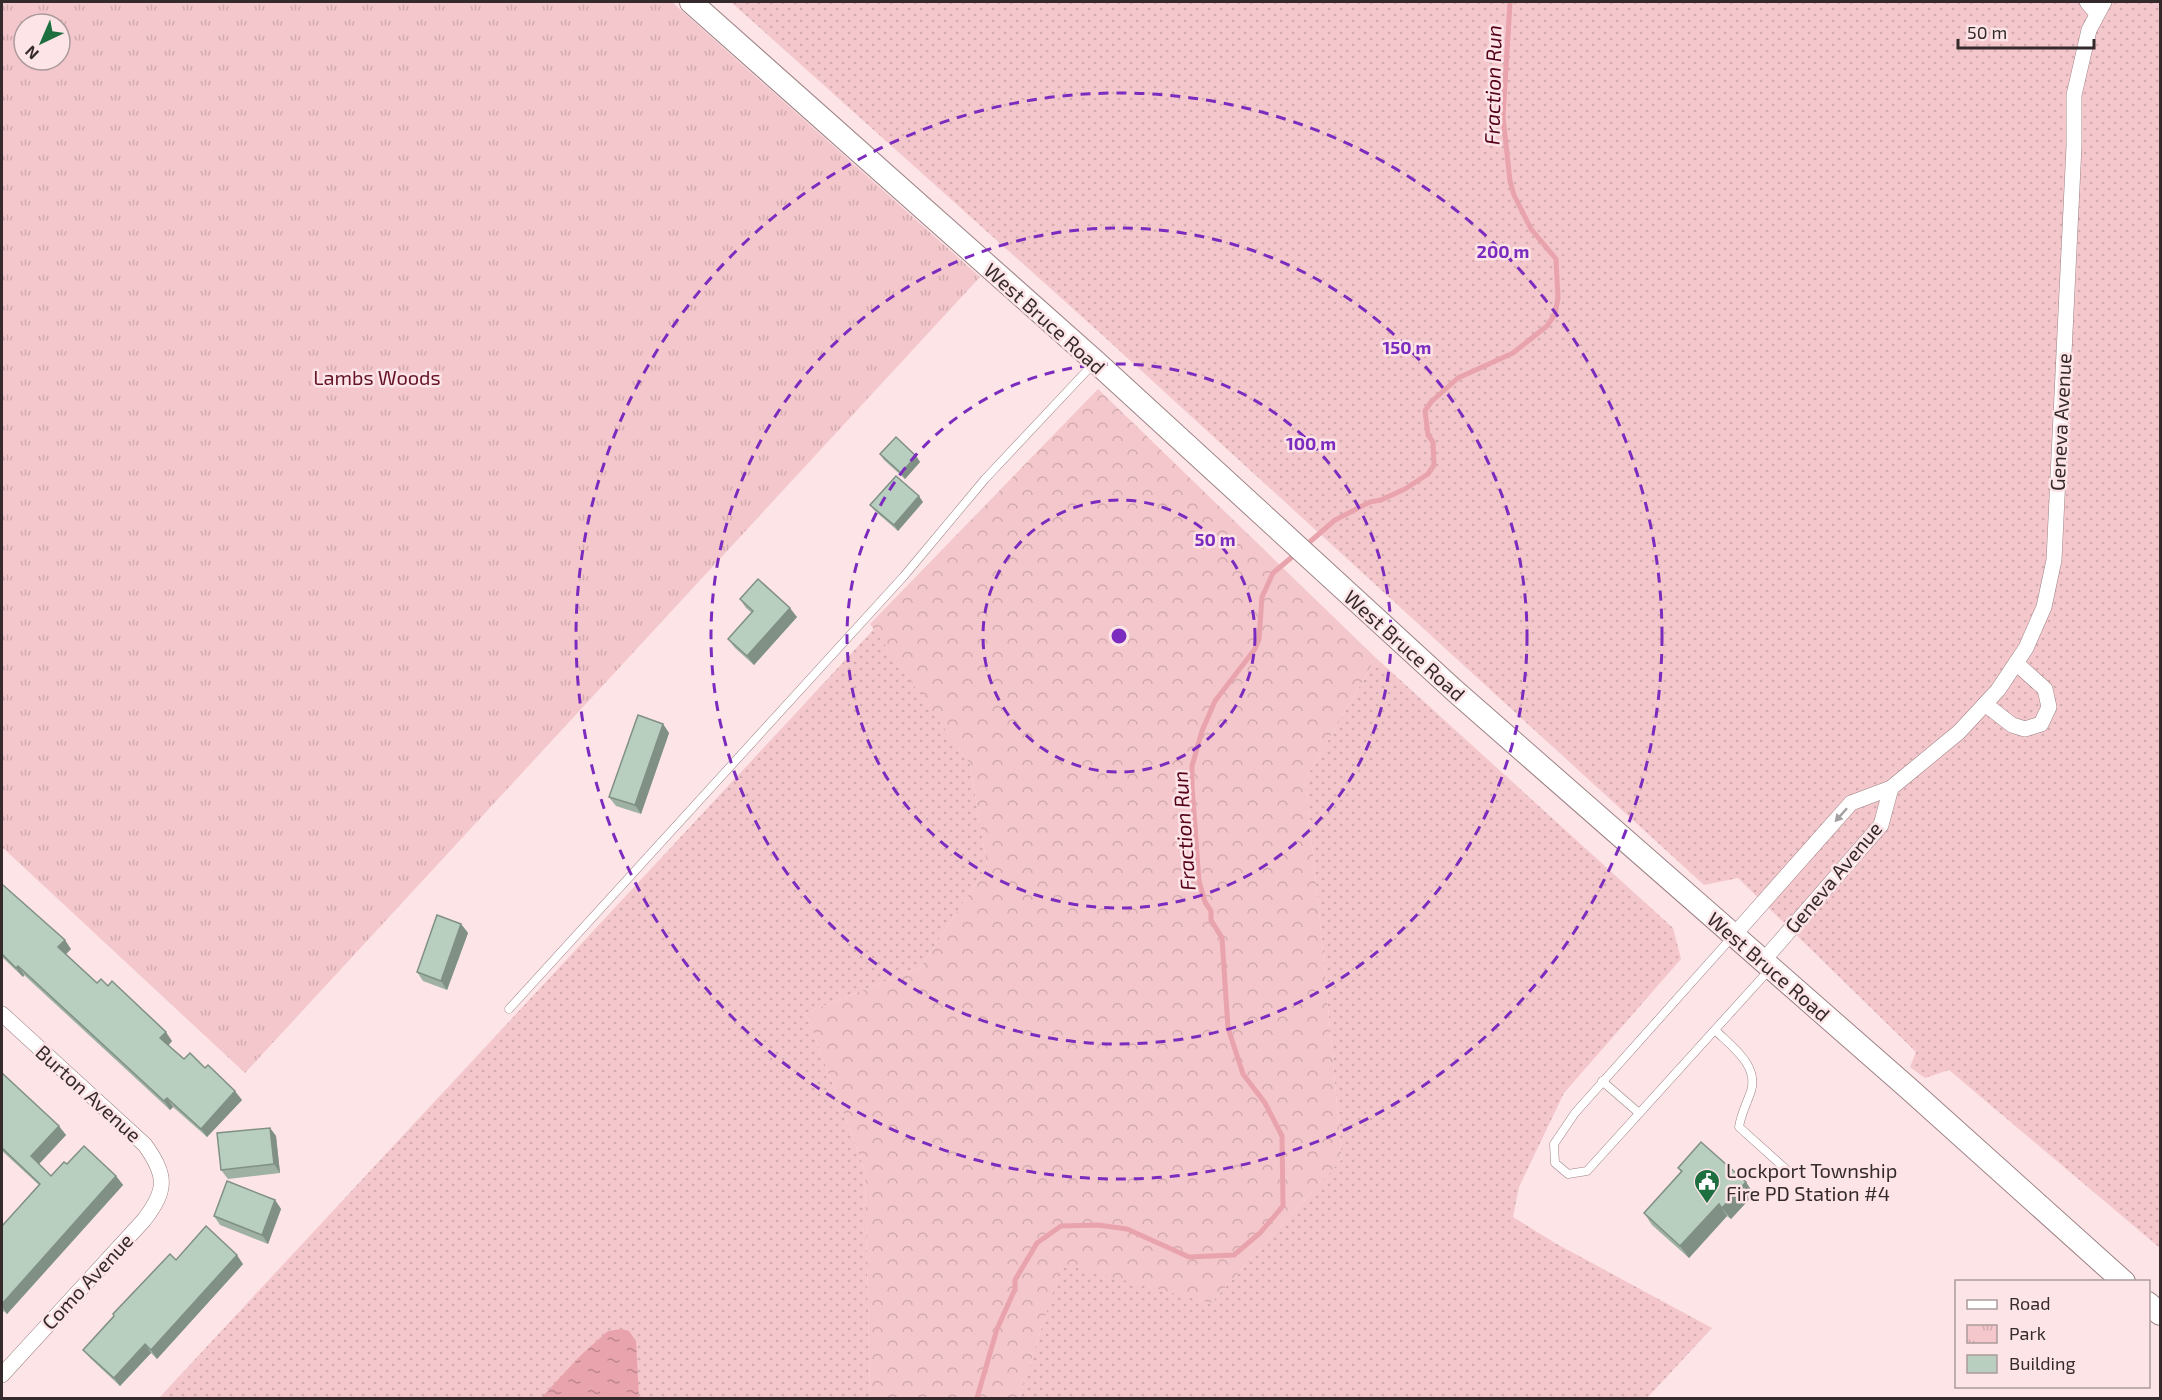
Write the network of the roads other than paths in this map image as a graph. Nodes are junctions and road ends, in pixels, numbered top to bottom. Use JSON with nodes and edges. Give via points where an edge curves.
{"nodes":[{"id":1,"x":691,"y":2,"type":"edge"},
{"id":2,"x":2087,"y":2,"type":"edge"},
{"id":3,"x":2101,"y":8,"type":"edge"},
{"id":4,"x":1096,"y":362,"type":"junction"},
{"id":5,"x":2016,"y":663,"type":"junction"},
{"id":6,"x":1985,"y":704,"type":"junction"},
{"id":7,"x":1891,"y":788,"type":"junction"},
{"id":8,"x":1734,"y":935,"type":"junction"},
{"id":9,"x":1767,"y":964,"type":"junction"},
{"id":10,"x":509,"y":1009,"type":"dead end"},
{"id":11,"x":2,"y":1014,"type":"edge"},
{"id":12,"x":1715,"y":1030,"type":"junction"},
{"id":13,"x":1602,"y":1081,"type":"junction"},
{"id":14,"x":1639,"y":1113,"type":"junction"},
{"id":15,"x":1790,"y":1172,"type":"dead end"},
{"id":16,"x":163,"y":1182,"type":"joint"},
{"id":17,"x":2123,"y":1280,"type":"edge"},
{"id":18,"x":2,"y":1375,"type":"edge"}],
"edges":[{"from":1,"to":4,"type":"street","name":"West Bruce Road"},
{"from":2,"to":3,"type":"street"},
{"from":3,"to":5,"type":"street","name":"Geneva Avenue","via":[[2089,30],[2074,95],[2054,561],[2044,608]]},
{"from":4,"to":8,"type":"street","name":"West Bruce Road","via":[[1455,692]]},
{"from":4,"to":10,"type":"lane"},
{"from":5,"to":6,"type":"street","name":"Geneva Avenue"},
{"from":5,"to":6,"type":"street","via":[[2045,689],[2049,707],[2041,724],[2025,729],[2012,725]]},
{"from":6,"to":7,"type":"street","name":"Geneva Avenue","via":[[1959,732]]},
{"from":7,"to":8,"type":"street","name":"Geneva Avenue","one_way":true,"via":[[1851,803]]},
{"from":7,"to":9,"type":"street","name":"Geneva Avenue","via":[[1881,825]]},
{"from":8,"to":9,"type":"street","name":"West Bruce Road"},
{"from":8,"to":13,"type":"lane"},
{"from":9,"to":12,"type":"lane"},
{"from":9,"to":17,"type":"street","name":"West Bruce Road"},
{"from":11,"to":16,"type":"street","name":"Burton Avenue","via":[[146,1145],[157,1161]]},
{"from":12,"to":14,"type":"lane"},
{"from":12,"to":15,"type":"lane","via":[[1750,1068],[1752,1088],[1739,1127]]},
{"from":13,"to":14,"type":"lane"},
{"from":13,"to":14,"type":"lane","via":[[1554,1144],[1555,1163],[1568,1174],[1587,1172]]},
{"from":16,"to":18,"type":"street","name":"Como Avenue","via":[[156,1204],[144,1220]]}]}
